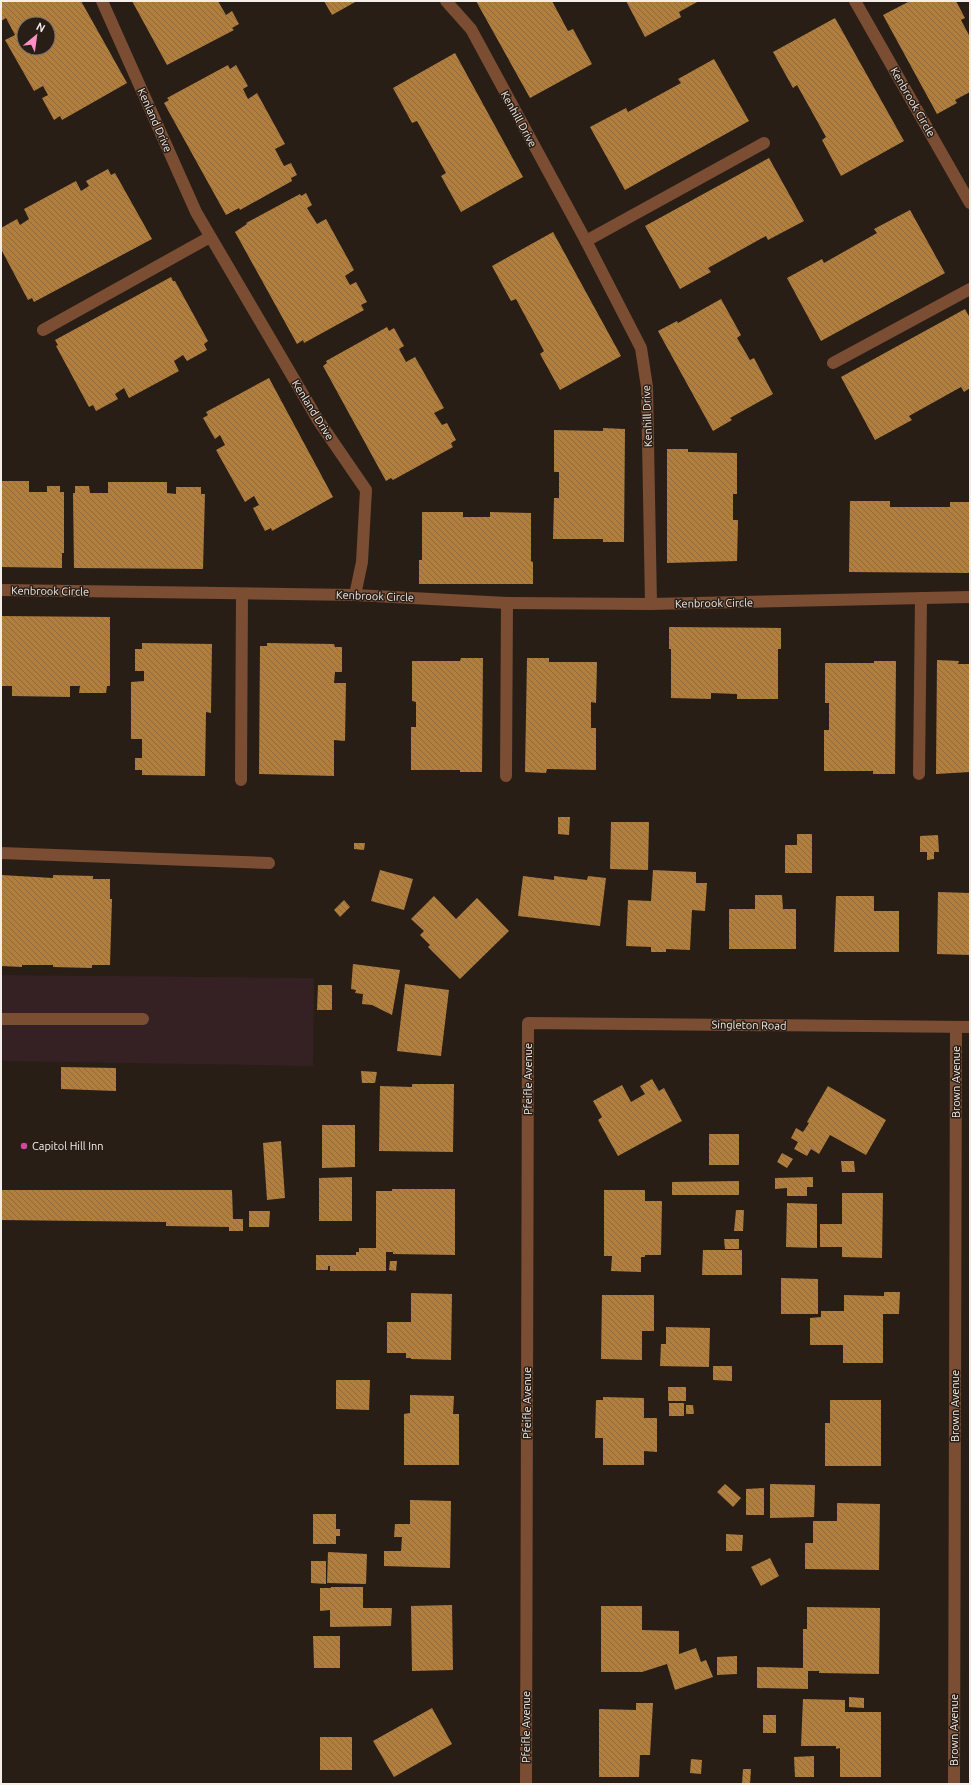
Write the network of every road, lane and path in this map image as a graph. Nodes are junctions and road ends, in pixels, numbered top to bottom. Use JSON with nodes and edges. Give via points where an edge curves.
{"nodes":[{"id":1,"x":102,"y":1,"type":"edge"},
{"id":2,"x":446,"y":1,"type":"edge"},
{"id":3,"x":855,"y":1,"type":"edge"},
{"id":4,"x":764,"y":144,"type":"dead end"},
{"id":5,"x":970,"y":203,"type":"edge"},
{"id":6,"x":210,"y":237,"type":"junction"},
{"id":7,"x":586,"y":241,"type":"junction"},
{"id":8,"x":970,"y":289,"type":"edge"},
{"id":9,"x":43,"y":330,"type":"dead end"},
{"id":10,"x":833,"y":363,"type":"dead end"},
{"id":11,"x":1,"y":590,"type":"edge"},
{"id":12,"x":242,"y":594,"type":"junction"},
{"id":13,"x":356,"y":595,"type":"junction"},
{"id":14,"x":970,"y":597,"type":"edge"},
{"id":15,"x":921,"y":598,"type":"junction"},
{"id":16,"x":507,"y":603,"type":"junction"},
{"id":17,"x":651,"y":604,"type":"junction"},
{"id":18,"x":919,"y":774,"type":"dead end"},
{"id":19,"x":506,"y":776,"type":"dead end"},
{"id":20,"x":241,"y":780,"type":"dead end"},
{"id":21,"x":1,"y":853,"type":"edge"},
{"id":22,"x":269,"y":863,"type":"dead end"},
{"id":23,"x":1,"y":1019,"type":"edge"},
{"id":24,"x":143,"y":1020,"type":"dead end"},
{"id":25,"x":528,"y":1023,"type":"joint"},
{"id":26,"x":956,"y":1027,"type":"junction"},
{"id":27,"x":970,"y":1027,"type":"edge"},
{"id":28,"x":526,"y":1784,"type":"edge"},
{"id":29,"x":954,"y":1784,"type":"edge"}],
"edges":[{"from":1,"to":6,"type":"street","name":"Kenland Drive","via":[[196,212]]},
{"from":2,"to":7,"type":"street","name":"Kenhill Drive","via":[[471,29]]},
{"from":3,"to":5,"type":"street","name":"Kenbrook Circle"},
{"from":4,"to":7,"type":"street"},
{"from":6,"to":9,"type":"street"},
{"from":6,"to":13,"type":"street","name":"Kenland Drive","via":[[318,420],[366,490],[362,562]]},
{"from":7,"to":17,"type":"street","name":"Kenhill Drive","via":[[641,348],[647,386]]},
{"from":8,"to":10,"type":"street"},
{"from":11,"to":12,"type":"street","name":"Kenbrook Circle"},
{"from":12,"to":13,"type":"street","name":"Kenbrook Circle"},
{"from":12,"to":20,"type":"street"},
{"from":13,"to":16,"type":"street","name":"Kenbrook Circle"},
{"from":14,"to":15,"type":"street","name":"Kenbrook Circle"},
{"from":15,"to":17,"type":"street","name":"Kenbrook Circle"},
{"from":15,"to":18,"type":"street"},
{"from":16,"to":17,"type":"street","name":"Kenbrook Circle"},
{"from":16,"to":19,"type":"street"},
{"from":21,"to":22,"type":"street"},
{"from":23,"to":24,"type":"street"},
{"from":25,"to":26,"type":"street","name":"Singleton Road"},
{"from":25,"to":28,"type":"street","name":"Pfeifle Avenue"},
{"from":26,"to":27,"type":"street","name":"Singleton Road"},
{"from":26,"to":29,"type":"street","name":"Brown Avenue"}]}
